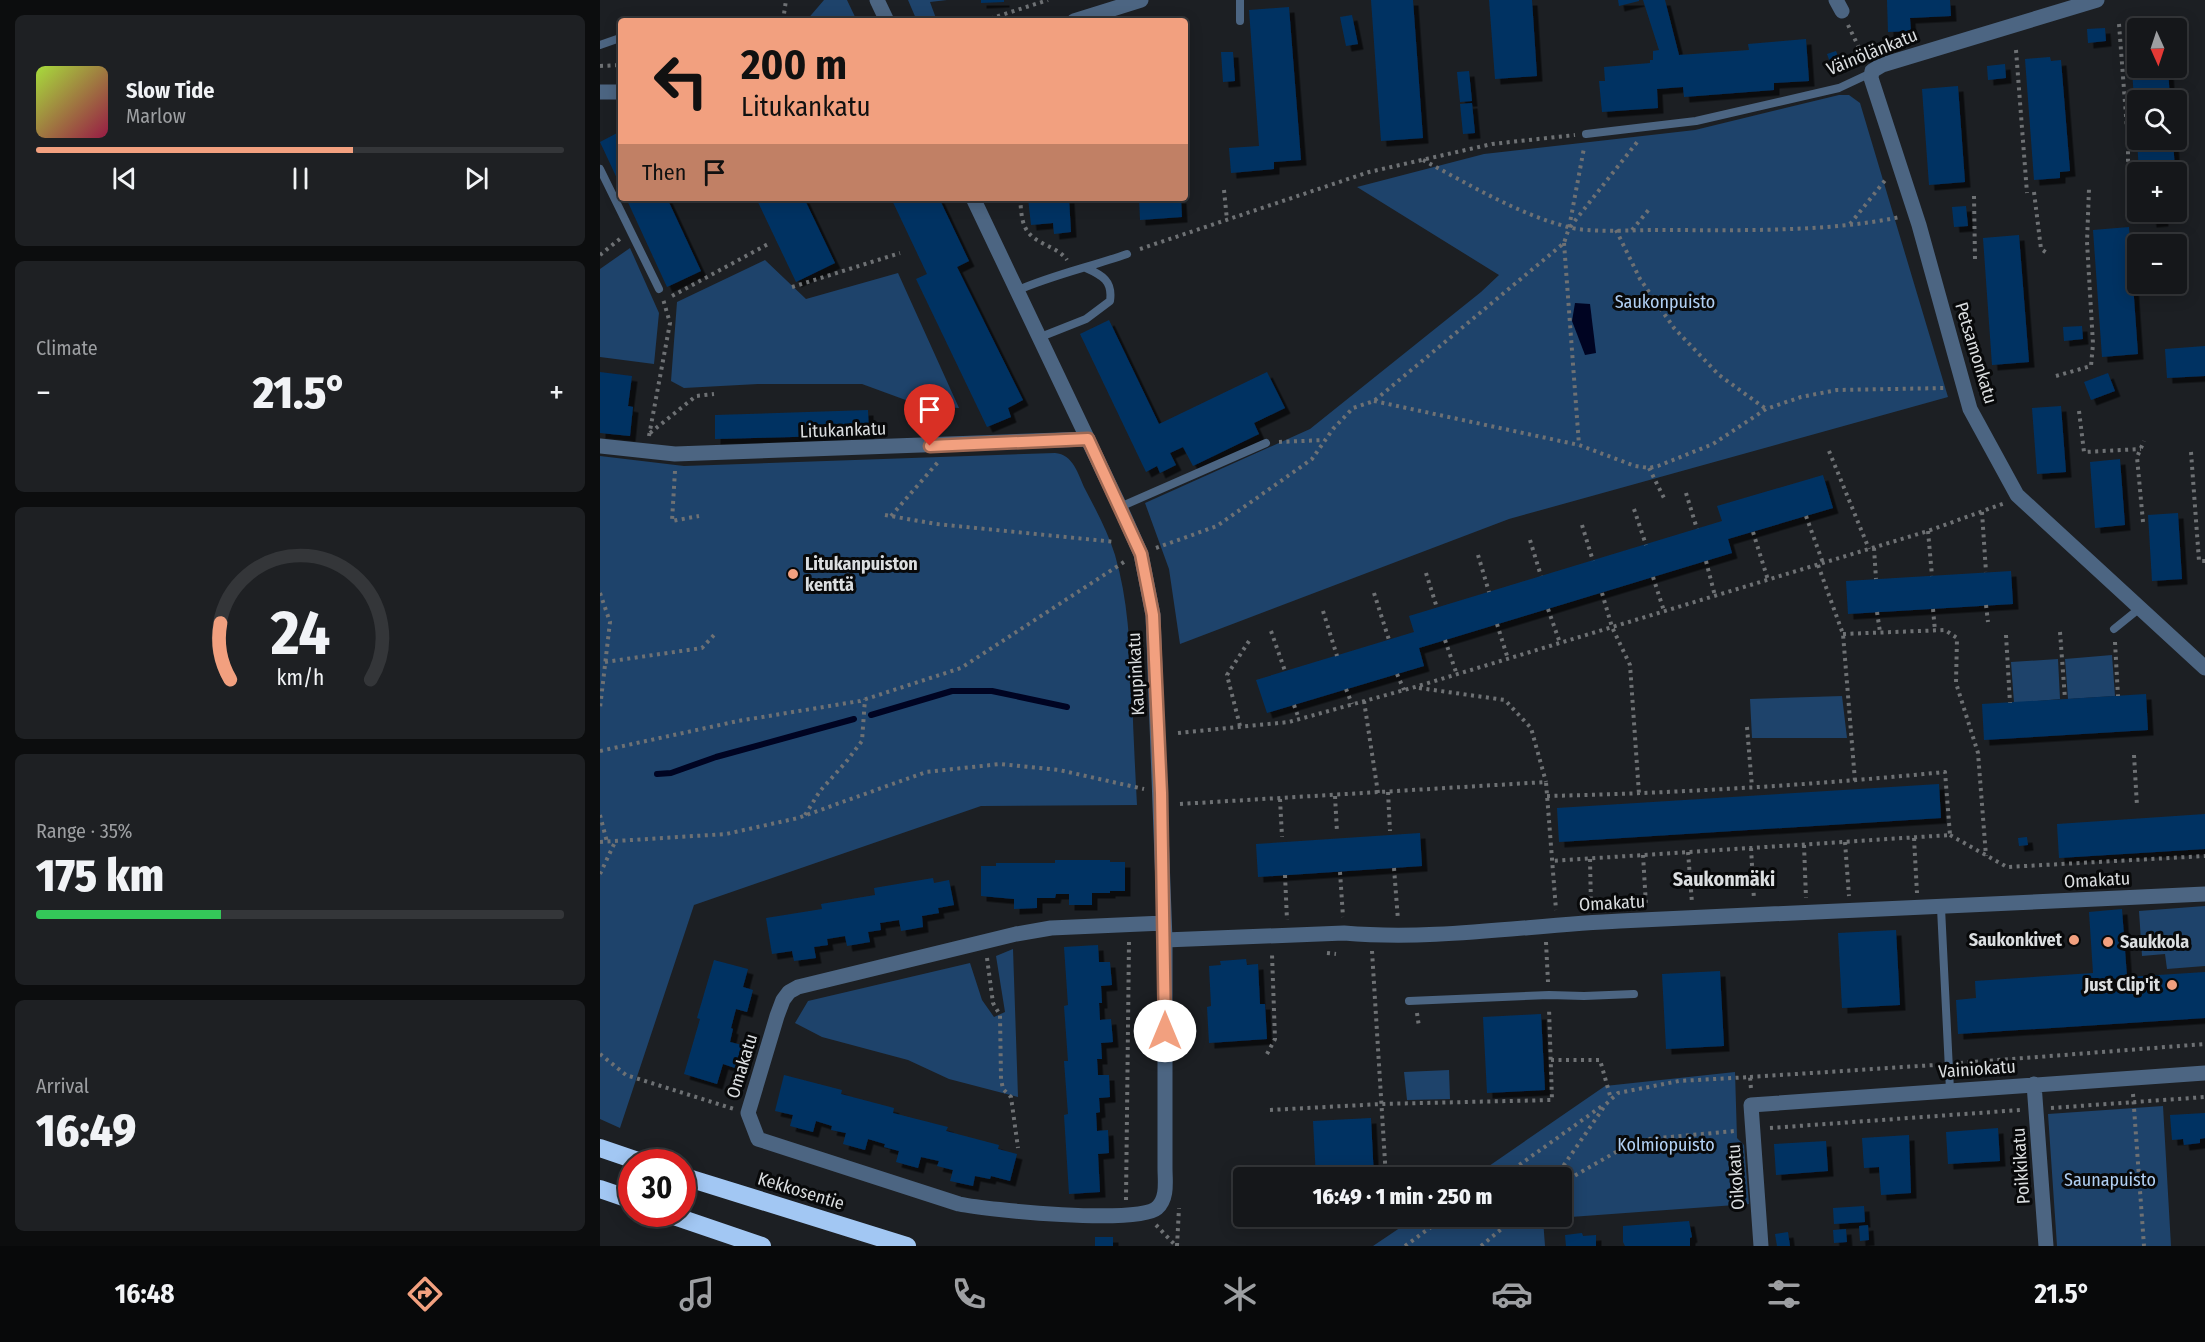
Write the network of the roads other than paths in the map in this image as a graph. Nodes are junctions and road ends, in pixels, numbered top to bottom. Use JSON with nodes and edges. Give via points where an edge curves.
{"nodes":[{"id":1,"x":877,"y":0,"type":"edge"},
{"id":2,"x":1141,"y":0,"type":"edge"},
{"id":3,"x":1240,"y":0,"type":"edge"},
{"id":4,"x":2097,"y":0,"type":"edge"},
{"id":5,"x":886,"y":18,"type":"edge"},
{"id":6,"x":1084,"y":18,"type":"edge"},
{"id":7,"x":1240,"y":21,"type":"dead end"},
{"id":8,"x":618,"y":39,"type":"edge"},
{"id":9,"x":600,"y":45,"type":"edge"},
{"id":10,"x":1871,"y":74,"type":"junction"},
{"id":11,"x":600,"y":92,"type":"edge"},
{"id":12,"x":618,"y":92,"type":"edge"},
{"id":13,"x":1586,"y":134,"type":"road end"},
{"id":14,"x":600,"y":168,"type":"edge"},
{"id":15,"x":974,"y":201,"type":"edge"},
{"id":16,"x":1127,"y":254,"type":"road end"},
{"id":17,"x":1086,"y":268,"type":"junction"},
{"id":18,"x":659,"y":289,"type":"road end"},
{"id":19,"x":1016,"y":291,"type":"junction"},
{"id":20,"x":1038,"y":338,"type":"junction"},
{"id":21,"x":1088,"y":439,"type":"junction"},
{"id":22,"x":1266,"y":443,"type":"road end"},
{"id":23,"x":600,"y":446,"type":"edge"},
{"id":24,"x":1120,"y":507,"type":"junction"},
{"id":25,"x":2140,"y":608,"type":"junction"},
{"id":26,"x":2114,"y":629,"type":"road end"},
{"id":27,"x":2205,"y":668,"type":"edge"},
{"id":28,"x":2205,"y":894,"type":"edge"},
{"id":29,"x":1941,"y":908,"type":"junction"},
{"id":30,"x":1164,"y":923,"type":"junction"},
{"id":31,"x":1165,"y":940,"type":"junction"},
{"id":32,"x":1634,"y":994,"type":"dead end"},
{"id":33,"x":1409,"y":1001,"type":"dead end"},
{"id":34,"x":2205,"y":1073,"type":"edge"},
{"id":35,"x":2034,"y":1084,"type":"junction"},
{"id":36,"x":1950,"y":1090,"type":"junction"},
{"id":37,"x":1751,"y":1105,"type":"joint"},
{"id":38,"x":600,"y":1148,"type":"edge"},
{"id":39,"x":618,"y":1154,"type":"edge"},
{"id":40,"x":696,"y":1180,"type":"edge"},
{"id":41,"x":600,"y":1189,"type":"edge"},
{"id":42,"x":618,"y":1195,"type":"edge"},
{"id":43,"x":1147,"y":1213,"type":"joint"},
{"id":44,"x":696,"y":1224,"type":"edge"},
{"id":45,"x":762,"y":1246,"type":"edge"},
{"id":46,"x":906,"y":1246,"type":"edge"},
{"id":47,"x":1761,"y":1246,"type":"edge"},
{"id":48,"x":2046,"y":1246,"type":"edge"}],
"edges":[{"from":1,"to":5,"type":"street"},
{"from":2,"to":6,"type":"street"},
{"from":3,"to":7,"type":"lane"},
{"from":4,"to":10,"type":"street","name":"Väinölänkatu","via":[[1882,65]]},
{"from":8,"to":9,"type":"lane"},
{"from":10,"to":13,"type":"lane","name":"Väinölänkatu","via":[[1839,88],[1696,121]]},
{"from":10,"to":25,"type":"street","name":"Petsamonkatu","via":[[1970,409],[2017,495]]},
{"from":11,"to":12,"type":"street"},
{"from":14,"to":18,"type":"lane"},
{"from":15,"to":19,"type":"street","name":"Kaupinkatu"},
{"from":16,"to":17,"type":"lane"},
{"from":17,"to":19,"type":"lane"},
{"from":17,"to":20,"type":"lane","via":[[1107,281],[1110,300],[1086,319]]},
{"from":19,"to":20,"type":"street","name":"Kaupinkatu"},
{"from":20,"to":21,"type":"street","name":"Kaupinkatu"},
{"from":21,"to":23,"type":"street","name":"Litukankatu","via":[[675,454]]},
{"from":21,"to":24,"type":"street","name":"Kaupinkatu"},
{"from":22,"to":24,"type":"lane"},
{"from":24,"to":30,"type":"street","name":"Kaupinkatu","via":[[1141,554],[1153,615]]},
{"from":25,"to":26,"type":"lane"},
{"from":25,"to":27,"type":"street","name":"Petsamonkatu"},
{"from":28,"to":29,"type":"street","name":"Omakatu"},
{"from":29,"to":31,"type":"street","name":"Omakatu","via":[[1592,922],[1498,932]]},
{"from":29,"to":36,"type":"lane"},
{"from":30,"to":31,"type":"street","name":"Kaupinkatu"},
{"from":30,"to":43,"type":"street","name":"Omakatu","via":[[1051,928],[798,987],[783,1000],[748,1113],[758,1139],[959,1204],[1091,1216]]},
{"from":31,"to":43,"type":"street","name":"Kaupinkatu","via":[[1165,1188],[1163,1200]]},
{"from":32,"to":33,"type":"lane"},
{"from":34,"to":35,"type":"street","name":"Vainiokatu"},
{"from":35,"to":36,"type":"street","name":"Vainiokatu"},
{"from":35,"to":48,"type":"street","name":"Poikkikatu"},
{"from":36,"to":37,"type":"street","name":"Vainiokatu"},
{"from":37,"to":47,"type":"street","name":"Oikokatu"},
{"from":38,"to":39,"type":"highway"},
{"from":40,"to":46,"type":"highway","name":"Kekkosentie"},
{"from":41,"to":42,"type":"highway"},
{"from":44,"to":45,"type":"highway"}]}
